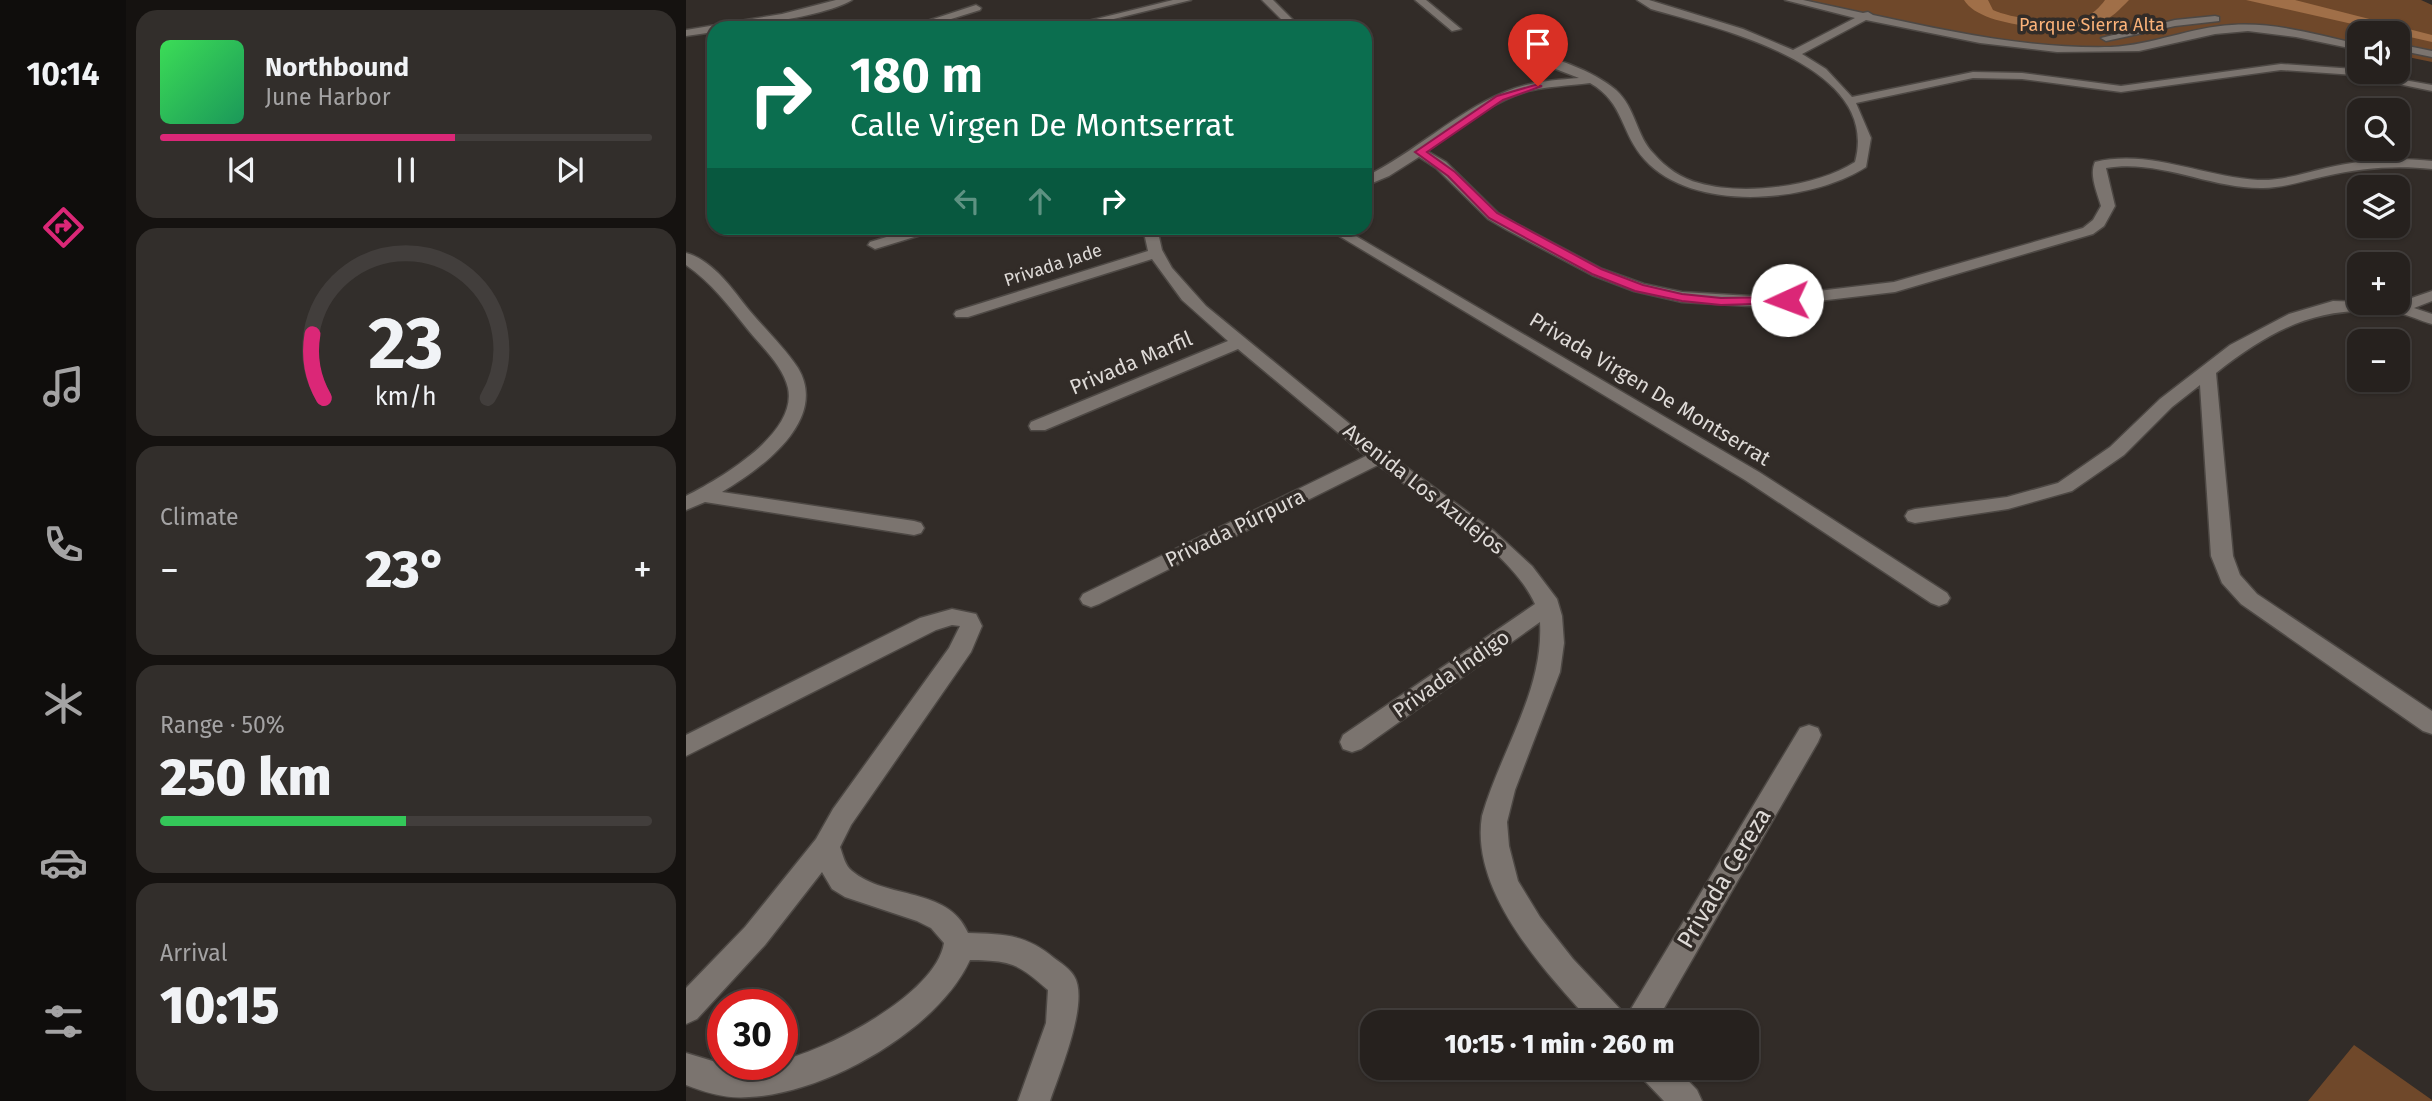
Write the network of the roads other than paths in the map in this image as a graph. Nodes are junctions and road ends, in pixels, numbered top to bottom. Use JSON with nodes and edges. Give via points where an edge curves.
{"nodes":[{"id":1,"x":797,"y":0,"type":"edge"},
{"id":2,"x":847,"y":0,"type":"edge"},
{"id":3,"x":1186,"y":0,"type":"edge"},
{"id":4,"x":1267,"y":0,"type":"edge"},
{"id":5,"x":1420,"y":0,"type":"edge"},
{"id":6,"x":1642,"y":0,"type":"edge"},
{"id":7,"x":1790,"y":0,"type":"edge"},
{"id":8,"x":1826,"y":0,"type":"edge"},
{"id":9,"x":1857,"y":7,"type":"junction"},
{"id":10,"x":976,"y":8,"type":"dead end"},
{"id":11,"x":1846,"y":12,"type":"junction"},
{"id":12,"x":1876,"y":12,"type":"junction"},
{"id":13,"x":1865,"y":17,"type":"junction"},
{"id":14,"x":783,"y":21,"type":"edge"},
{"id":15,"x":785,"y":21,"type":"edge"},
{"id":16,"x":934,"y":21,"type":"edge"},
{"id":17,"x":1094,"y":21,"type":"edge"},
{"id":18,"x":1286,"y":21,"type":"edge"},
{"id":19,"x":1824,"y":24,"type":"dead end"},
{"id":20,"x":1456,"y":29,"type":"dead end"},
{"id":21,"x":707,"y":30,"type":"edge"},
{"id":22,"x":686,"y":33,"type":"edge"},
{"id":23,"x":2347,"y":36,"type":"edge"},
{"id":24,"x":1790,"y":41,"type":"dead end"},
{"id":25,"x":2347,"y":45,"type":"edge"},
{"id":26,"x":1779,"y":46,"type":"junction"},
{"id":27,"x":2410,"y":49,"type":"edge"},
{"id":28,"x":1518,"y":51,"type":"dead end"},
{"id":29,"x":1795,"y":53,"type":"junction"},
{"id":30,"x":2432,"y":54,"type":"edge"},
{"id":31,"x":2410,"y":57,"type":"edge"},
{"id":32,"x":2432,"y":62,"type":"edge"},
{"id":33,"x":2214,"y":76,"type":"junction"},
{"id":34,"x":1591,"y":80,"type":"junction"},
{"id":35,"x":2290,"y":81,"type":"dead end"},
{"id":36,"x":2432,"y":88,"type":"edge"},
{"id":37,"x":1851,"y":101,"type":"junction"},
{"id":38,"x":1420,"y":152,"type":"junction"},
{"id":39,"x":2432,"y":165,"type":"edge"},
{"id":40,"x":1372,"y":178,"type":"edge"},
{"id":41,"x":907,"y":235,"type":"edge"},
{"id":42,"x":1152,"y":235,"type":"edge"},
{"id":43,"x":1345,"y":235,"type":"edge"},
{"id":44,"x":875,"y":245,"type":"dead end"},
{"id":45,"x":1156,"y":253,"type":"junction"},
{"id":46,"x":686,"y":258,"type":"edge"},
{"id":47,"x":2432,"y":296,"type":"edge"},
{"id":48,"x":2410,"y":304,"type":"edge"},
{"id":49,"x":2347,"y":306,"type":"edge"},
{"id":50,"x":2410,"y":312,"type":"edge"},
{"id":51,"x":962,"y":314,"type":"dead end"},
{"id":52,"x":2432,"y":319,"type":"edge"},
{"id":53,"x":1241,"y":342,"type":"junction"},
{"id":54,"x":2208,"y":373,"type":"junction"},
{"id":55,"x":1038,"y":426,"type":"dead end"},
{"id":56,"x":1380,"y":457,"type":"junction"},
{"id":57,"x":695,"y":500,"type":"edge"},
{"id":58,"x":1915,"y":516,"type":"dead end"},
{"id":59,"x":914,"y":528,"type":"dead end"},
{"id":60,"x":1939,"y":598,"type":"dead end"},
{"id":61,"x":1091,"y":599,"type":"dead end"},
{"id":62,"x":1549,"y":606,"type":"junction"},
{"id":63,"x":2432,"y":724,"type":"edge"},
{"id":64,"x":1809,"y":735,"type":"dead end"},
{"id":65,"x":1352,"y":742,"type":"dead end"},
{"id":66,"x":686,"y":746,"type":"edge"},
{"id":67,"x":826,"y":847,"type":"junction"},
{"id":68,"x":959,"y":946,"type":"junction"},
{"id":69,"x":686,"y":1009,"type":"edge"},
{"id":70,"x":1600,"y":1010,"type":"edge"},
{"id":71,"x":1646,"y":1010,"type":"edge"},
{"id":72,"x":686,"y":1069,"type":"edge"},
{"id":73,"x":1666,"y":1080,"type":"edge"},
{"id":74,"x":1034,"y":1101,"type":"edge"},
{"id":75,"x":1686,"y":1101,"type":"edge"}],
"edges":[{"from":1,"to":14,"type":"street"},
{"from":2,"to":15,"type":"street"},
{"from":3,"to":17,"type":"street"},
{"from":4,"to":18,"type":"street"},
{"from":5,"to":20,"type":"street"},
{"from":6,"to":26,"type":"street"},
{"from":7,"to":11,"type":"street"},
{"from":8,"to":9,"type":"street"},
{"from":9,"to":11,"type":"street"},
{"from":9,"to":12,"type":"street"},
{"from":10,"to":16,"type":"street"},
{"from":11,"to":13,"type":"street"},
{"from":11,"to":19,"type":"street"},
{"from":12,"to":13,"type":"street"},
{"from":12,"to":23,"type":"street","via":[[1962,29],[2057,39],[2122,36],[2175,23],[2230,19]]},
{"from":13,"to":25,"type":"street","via":[[1955,36],[2066,48],[2129,49],[2232,28],[2272,30]]},
{"from":13,"to":29,"type":"street"},
{"from":21,"to":22,"type":"street"},
{"from":24,"to":26,"type":"street"},
{"from":26,"to":29,"type":"street"},
{"from":27,"to":30,"type":"street"},
{"from":28,"to":34,"type":"street"},
{"from":29,"to":37,"type":"street","via":[[1822,71]]},
{"from":31,"to":32,"type":"street"},
{"from":33,"to":35,"type":"street","via":[[2231,81]]},
{"from":33,"to":36,"type":"street","via":[[2302,67]]},
{"from":33,"to":37,"type":"street","via":[[2121,89],[2022,76],[1973,75]]},
{"from":34,"to":37,"type":"street","via":[[1623,105],[1644,151],[1665,171],[1696,187],[1740,192],[1819,182],[1854,170],[1861,164],[1867,139]]},
{"from":34,"to":38,"type":"street","via":[[1538,86],[1508,95]]},
{"from":38,"to":39,"type":"street","via":[[1463,184],[1493,216],[1597,272],[1640,288],[1733,302],[1807,299],[1895,287],[2088,231],[2099,223],[2108,206],[2098,170],[2108,163],[2147,164],[2261,184],[2385,161]]},
{"from":38,"to":40,"type":"street"},
{"from":41,"to":44,"type":"street"},
{"from":42,"to":45,"type":"street","name":"Avenida Los Azulejos"},
{"from":43,"to":60,"type":"street","name":"Privada Virgen De Montserrat","via":[[1752,476]]},
{"from":45,"to":51,"type":"street","name":"Privada Jade"},
{"from":45,"to":53,"type":"street","name":"Avenida Los Azulejos","via":[[1191,300]]},
{"from":46,"to":57,"type":"street","via":[[714,278],[797,380],[795,416],[787,428],[764,453]]},
{"from":47,"to":48,"type":"street"},
{"from":49,"to":54,"type":"street","via":[[2295,317],[2236,349]]},
{"from":50,"to":52,"type":"street"},
{"from":53,"to":55,"type":"street","name":"Privada Marfil"},
{"from":53,"to":56,"type":"street","name":"Avenida Los Azulejos"},
{"from":54,"to":58,"type":"street","via":[[2166,403],[2117,451],[2065,487],[2008,503]]},
{"from":54,"to":63,"type":"street","via":[[2221,556],[2230,578],[2249,599]]},
{"from":56,"to":61,"type":"street","name":"Privada Púrpura"},
{"from":56,"to":62,"type":"street","name":"Avenida Los Azulejos","via":[[1497,543]]},
{"from":57,"to":59,"type":"street"},
{"from":62,"to":65,"type":"street","name":"Privada Índigo"},
{"from":62,"to":70,"type":"street","via":[[1549,673],[1494,819],[1499,866],[1514,901],[1557,963]]},
{"from":64,"to":71,"type":"street","name":"Privada Cereza"},
{"from":66,"to":67,"type":"street","via":[[928,624],[952,617],[968,620],[971,626],[959,652],[842,817]]},
{"from":67,"to":68,"type":"street","via":[[839,878],[855,889],[944,920],[955,930]]},
{"from":67,"to":69,"type":"street","via":[[755,936]]},
{"from":68,"to":72,"type":"street","via":[[952,966],[932,991],[847,1052],[766,1080],[731,1081]]},
{"from":68,"to":74,"type":"street","via":[[1012,948],[1063,984],[1061,1023]]},
{"from":73,"to":75,"type":"street"}]}
